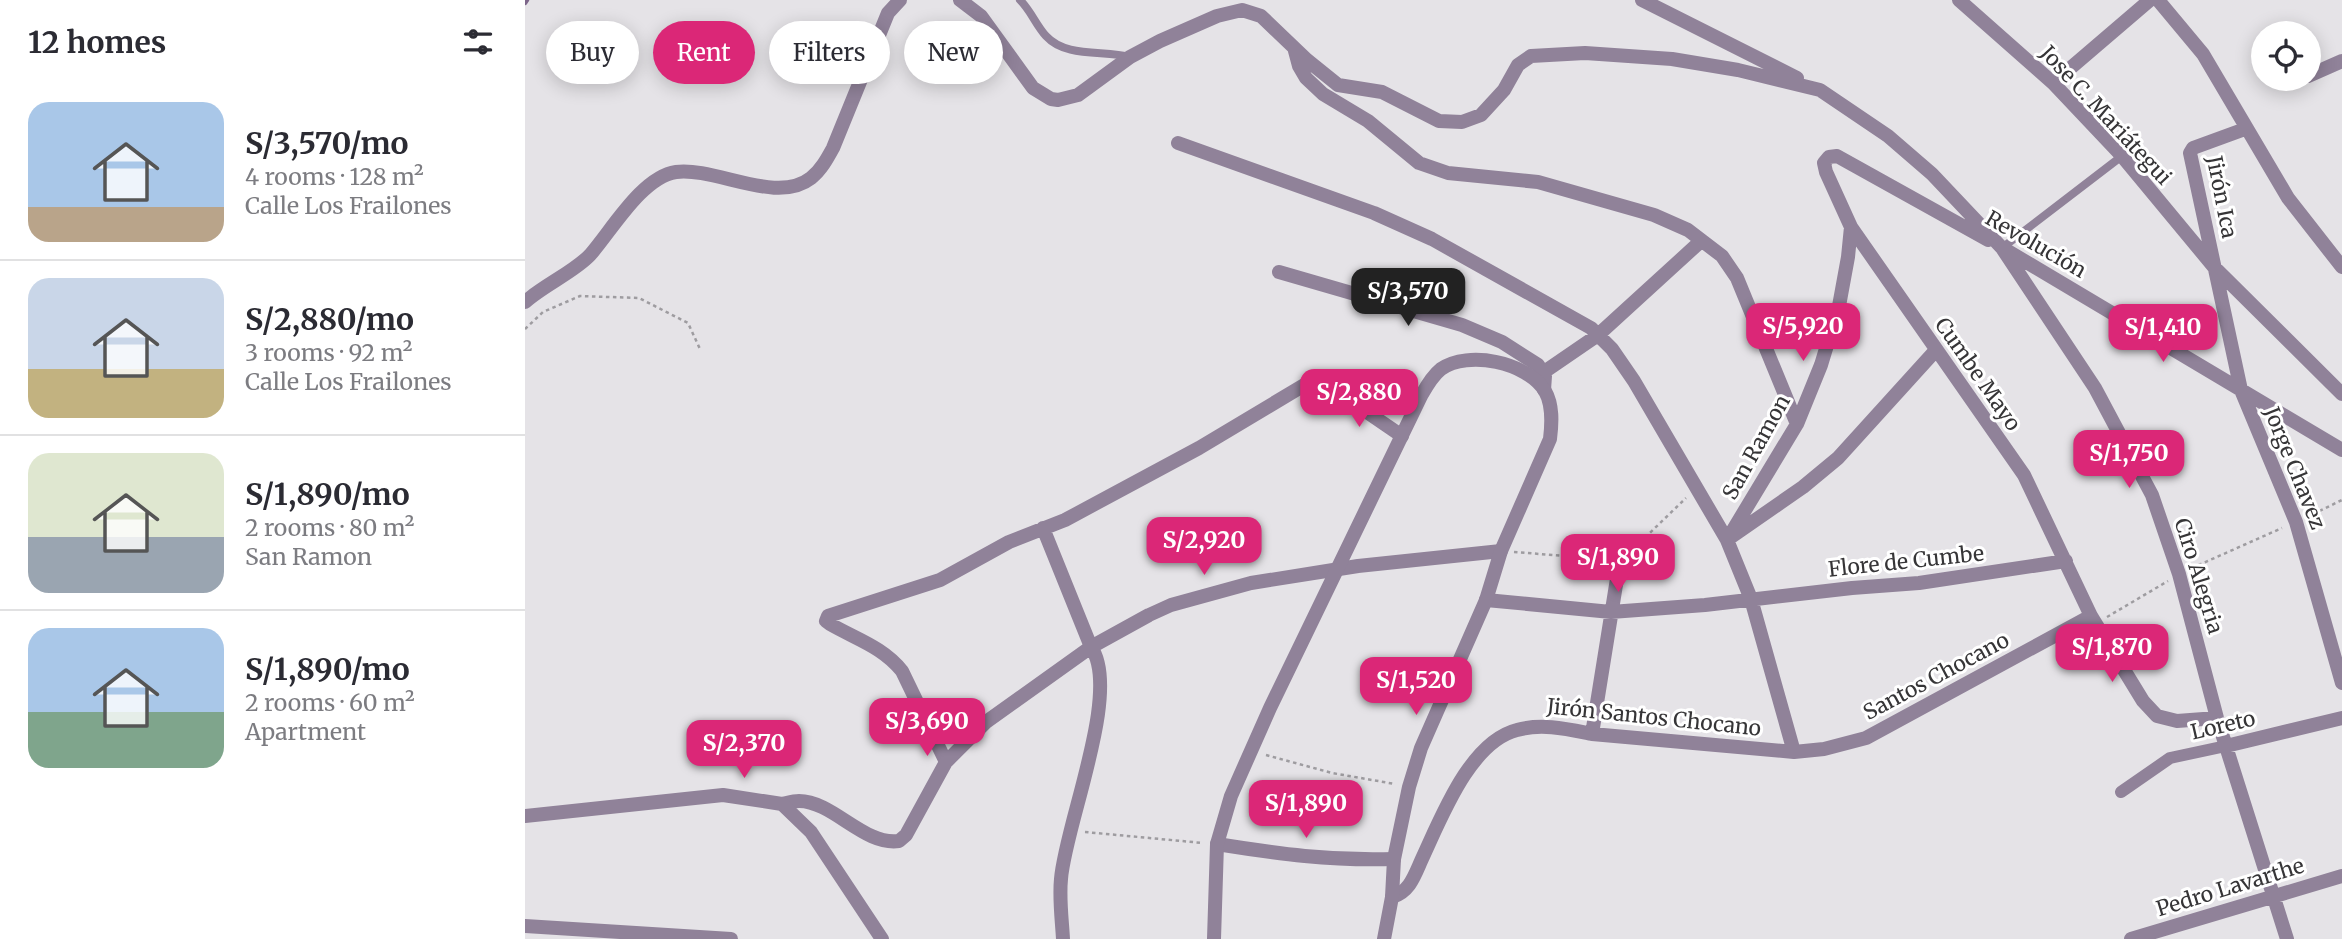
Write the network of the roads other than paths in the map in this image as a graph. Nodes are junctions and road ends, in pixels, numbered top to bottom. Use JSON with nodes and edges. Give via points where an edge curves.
{"nodes":[{"id":1,"x":900,"y":0,"type":"edge"},
{"id":2,"x":960,"y":0,"type":"edge"},
{"id":3,"x":1020,"y":0,"type":"edge"},
{"id":4,"x":1642,"y":0,"type":"edge"},
{"id":5,"x":1959,"y":0,"type":"edge"},
{"id":6,"x":2150,"y":0,"type":"edge"},
{"id":7,"x":2158,"y":0,"type":"edge"},
{"id":8,"x":1293,"y":46,"type":"junction"},
{"id":9,"x":1130,"y":57,"type":"junction"},
{"id":10,"x":2342,"y":61,"type":"edge"},
{"id":11,"x":2321,"y":70,"type":"edge"},
{"id":12,"x":2053,"y":83,"type":"junction"},
{"id":13,"x":1820,"y":90,"type":"junction"},
{"id":14,"x":2245,"y":129,"type":"junction"},
{"id":15,"x":1178,"y":143,"type":"dead end"},
{"id":16,"x":2122,"y":156,"type":"junction"},
{"id":17,"x":1851,"y":227,"type":"junction"},
{"id":18,"x":1701,"y":241,"type":"junction"},
{"id":19,"x":2002,"y":248,"type":"junction"},
{"id":20,"x":2214,"y":267,"type":"junction"},
{"id":21,"x":2342,"y":267,"type":"edge"},
{"id":22,"x":1279,"y":272,"type":"dead end"},
{"id":23,"x":525,"y":302,"type":"edge"},
{"id":24,"x":1598,"y":335,"type":"junction"},
{"id":25,"x":1936,"y":350,"type":"junction"},
{"id":26,"x":1543,"y":372,"type":"junction"},
{"id":27,"x":1544,"y":390,"type":"junction"},
{"id":28,"x":2241,"y":390,"type":"junction"},
{"id":29,"x":2342,"y":394,"type":"edge"},
{"id":30,"x":1797,"y":424,"type":"junction"},
{"id":31,"x":1402,"y":436,"type":"junction"},
{"id":32,"x":2342,"y":448,"type":"edge"},
{"id":33,"x":1043,"y":528,"type":"junction"},
{"id":34,"x":1727,"y":540,"type":"junction"},
{"id":35,"x":1501,"y":551,"type":"junction"},
{"id":36,"x":1620,"y":560,"type":"road end"},
{"id":37,"x":2066,"y":561,"type":"junction"},
{"id":38,"x":1338,"y":571,"type":"junction"},
{"id":39,"x":1751,"y":598,"type":"junction"},
{"id":40,"x":1486,"y":600,"type":"junction"},
{"id":41,"x":1611,"y":612,"type":"junction"},
{"id":42,"x":2093,"y":620,"type":"junction"},
{"id":43,"x":1091,"y":647,"type":"junction"},
{"id":44,"x":2342,"y":683,"type":"edge"},
{"id":45,"x":2217,"y":718,"type":"junction"},
{"id":46,"x":2342,"y":718,"type":"edge"},
{"id":47,"x":1592,"y":734,"type":"junction"},
{"id":48,"x":2226,"y":746,"type":"junction"},
{"id":49,"x":1794,"y":752,"type":"junction"},
{"id":50,"x":946,"y":762,"type":"junction"},
{"id":51,"x":2121,"y":792,"type":"dead end"},
{"id":52,"x":782,"y":804,"type":"junction"},
{"id":53,"x":525,"y":816,"type":"edge"},
{"id":54,"x":1217,"y":844,"type":"junction"},
{"id":55,"x":1394,"y":859,"type":"junction"},
{"id":56,"x":2342,"y":876,"type":"edge"},
{"id":57,"x":2274,"y":895,"type":"junction"},
{"id":58,"x":1392,"y":897,"type":"junction"},
{"id":59,"x":525,"y":926,"type":"edge"},
{"id":60,"x":723,"y":939,"type":"edge"},
{"id":61,"x":882,"y":939,"type":"edge"},
{"id":62,"x":1063,"y":939,"type":"edge"},
{"id":63,"x":1214,"y":939,"type":"edge"},
{"id":64,"x":1384,"y":939,"type":"edge"},
{"id":65,"x":2130,"y":939,"type":"edge"},
{"id":66,"x":2287,"y":939,"type":"edge"}],
"edges":[{"from":1,"to":23,"type":"street","via":[[888,13],[833,148],[810,180],[788,188],[698,173],[677,172],[657,178],[587,258]]},
{"from":2,"to":9,"type":"street","via":[[981,16],[1022,76],[1045,97],[1058,100],[1078,95]]},
{"from":3,"to":9,"type":"lane","via":[[1047,36],[1067,50]]},
{"from":4,"to":13,"type":"street"},
{"from":5,"to":12,"type":"street","name":"Jose C. Mariátegui"},
{"from":6,"to":12,"type":"street"},
{"from":7,"to":14,"type":"street","via":[[2203,54]]},
{"from":8,"to":9,"type":"street","via":[[1261,16],[1241,10],[1193,26]]},
{"from":8,"to":13,"type":"street","via":[[1338,85],[1382,92],[1439,121],[1462,122],[1481,115],[1504,90],[1518,65],[1544,54],[1672,59],[1738,69]]},
{"from":8,"to":18,"type":"street","via":[[1306,78],[1322,94],[1368,121],[1419,163],[1448,173],[1516,178],[1587,194],[1671,222]]},
{"from":10,"to":11,"type":"street"},
{"from":12,"to":16,"type":"street","name":"Jose C. Mariátegui"},
{"from":13,"to":19,"type":"street","via":[[1888,136],[1933,174]]},
{"from":14,"to":20,"type":"street","name":"Jirón Ica","via":[[2190,153]]},
{"from":14,"to":21,"type":"street","via":[[2288,198]]},
{"from":15,"to":24,"type":"street","via":[[1374,213],[1433,239]]},
{"from":16,"to":19,"type":"lane"},
{"from":16,"to":20,"type":"street","name":"Jose C. Mariátegui"},
{"from":17,"to":19,"type":"street","name":"Revolución","via":[[1826,173],[1824,163],[1829,157],[1837,156]]},
{"from":17,"to":25,"type":"street","name":"Cumbe Mayo"},
{"from":17,"to":30,"type":"street","name":"San Ramon","via":[[1839,306]]},
{"from":18,"to":24,"type":"street"},
{"from":18,"to":30,"type":"street","via":[[1722,256],[1737,278]]},
{"from":19,"to":28,"type":"street","name":"Revolución"},
{"from":19,"to":45,"type":"street","name":"Ciro Alegria","via":[[2095,388],[2152,495],[2179,574]]},
{"from":20,"to":28,"type":"street","name":"Jorge Chavez"},
{"from":20,"to":29,"type":"street","name":"Jose C. Mariátegui"},
{"from":22,"to":26,"type":"street","via":[[1462,325],[1528,356]]},
{"from":24,"to":26,"type":"street"},
{"from":24,"to":34,"type":"street","via":[[1634,382]]},
{"from":25,"to":34,"type":"street","via":[[1838,458]]},
{"from":25,"to":37,"type":"street","name":"Cumbe Mayo","via":[[2024,475]]},
{"from":26,"to":27,"type":"street"},
{"from":27,"to":31,"type":"street","via":[[1515,368],[1497,362],[1457,363],[1441,369],[1430,381]]},
{"from":27,"to":35,"type":"street","via":[[1552,420],[1550,439]]},
{"from":28,"to":32,"type":"street","name":"Revolución"},
{"from":28,"to":44,"type":"street","name":"Jorge Chavez","via":[[2296,522]]},
{"from":30,"to":34,"type":"street","name":"San Ramon"},
{"from":31,"to":33,"type":"street","via":[[1318,380],[1311,381],[1100,503]]},
{"from":31,"to":38,"type":"street"},
{"from":33,"to":43,"type":"street"},
{"from":33,"to":50,"type":"street","via":[[940,580],[826,618],[893,660],[915,694]]},
{"from":34,"to":39,"type":"street"},
{"from":35,"to":38,"type":"street"},
{"from":35,"to":40,"type":"street"},
{"from":36,"to":41,"type":"street"},
{"from":37,"to":39,"type":"street","name":"Flore de Cumbe","via":[[1919,583]]},
{"from":37,"to":42,"type":"street","name":"Cumbe Mayo"},
{"from":38,"to":43,"type":"street","via":[[1251,583],[1171,605]]},
{"from":38,"to":54,"type":"street","via":[[1251,750]]},
{"from":39,"to":41,"type":"street","name":"Flore de Cumbe"},
{"from":39,"to":49,"type":"street"},
{"from":40,"to":41,"type":"street","name":"Flore de Cumbe"},
{"from":40,"to":55,"type":"street","via":[[1421,748]]},
{"from":41,"to":47,"type":"street"},
{"from":42,"to":45,"type":"street","name":"Cumbe Mayo","via":[[2157,716]]},
{"from":42,"to":49,"type":"street","name":"Santos Chocano","via":[[1866,738]]},
{"from":43,"to":50,"type":"street","via":[[986,722]]},
{"from":43,"to":62,"type":"street","via":[[1100,671],[1100,695],[1060,881]]},
{"from":45,"to":48,"type":"street","name":"Ciro Alegria"},
{"from":46,"to":48,"type":"street","name":"Loreto"},
{"from":47,"to":49,"type":"street","name":"Jirón Santos Chocano"},
{"from":47,"to":58,"type":"street","name":"Jirón Santos Chocano","via":[[1534,726],[1495,740],[1478,756],[1454,793],[1411,882]]},
{"from":48,"to":51,"type":"street","name":"Loreto","via":[[2170,758]]},
{"from":48,"to":57,"type":"street","name":"Ciro Alegria"},
{"from":50,"to":52,"type":"street","via":[[899,841],[881,841],[811,803]]},
{"from":52,"to":53,"type":"street","via":[[723,795]]},
{"from":52,"to":61,"type":"street","via":[[811,832]]},
{"from":54,"to":55,"type":"street","via":[[1293,856]]},
{"from":54,"to":63,"type":"street"},
{"from":55,"to":58,"type":"street"},
{"from":56,"to":57,"type":"street","name":"Pedro Lavarthe"},
{"from":57,"to":65,"type":"street","name":"Pedro Lavarthe"},
{"from":57,"to":66,"type":"street","name":"Ciro Alegria"},
{"from":58,"to":64,"type":"street"},
{"from":59,"to":60,"type":"street"}]}
